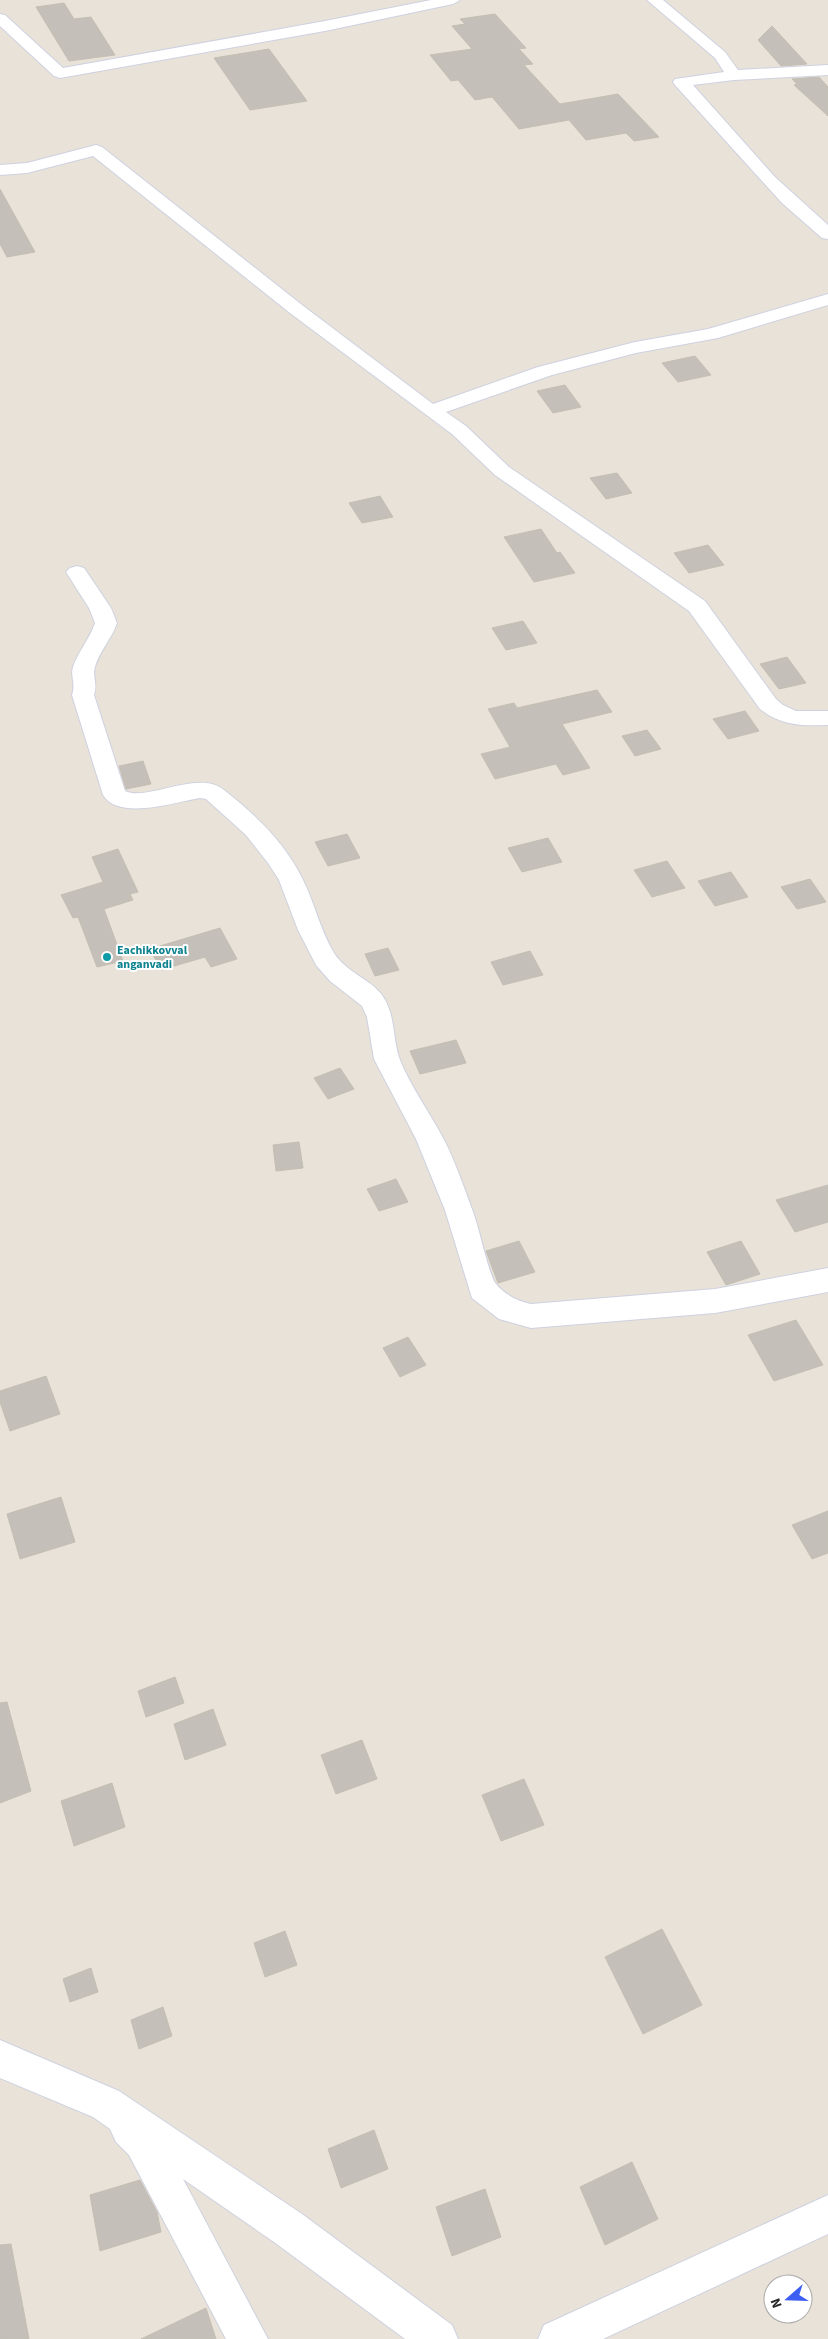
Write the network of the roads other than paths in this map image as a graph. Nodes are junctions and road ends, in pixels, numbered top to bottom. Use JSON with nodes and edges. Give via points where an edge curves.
{"nodes":[{"id":1,"x":453,"y":0,"type":"edge"},
{"id":2,"x":654,"y":0,"type":"edge"},
{"id":3,"x":0,"y":18,"type":"edge"},
{"id":4,"x":828,"y":70,"type":"edge"},
{"id":5,"x":734,"y":75,"type":"junction"},
{"id":6,"x":0,"y":170,"type":"edge"},
{"id":7,"x":828,"y":234,"type":"edge"},
{"id":8,"x":828,"y":298,"type":"edge"},
{"id":9,"x":430,"y":411,"type":"junction"},
{"id":10,"x":77,"y":572,"type":"dead end"},
{"id":11,"x":828,"y":718,"type":"edge"},
{"id":12,"x":828,"y":1280,"type":"edge"},
{"id":13,"x":0,"y":2059,"type":"edge"},
{"id":14,"x":106,"y":2104,"type":"junction"},
{"id":15,"x":828,"y":2214,"type":"edge"},
{"id":16,"x":248,"y":2339,"type":"edge"},
{"id":17,"x":438,"y":2339,"type":"edge"},
{"id":18,"x":558,"y":2339,"type":"edge"}],
"edges":[{"from":1,"to":3,"type":"street","via":[[60,74]]},
{"from":2,"to":5,"type":"street","via":[[720,55]]},
{"from":4,"to":5,"type":"street"},
{"from":5,"to":7,"type":"street","via":[[681,82],[767,181],[807,220]]},
{"from":6,"to":9,"type":"street","via":[[27,168],[96,150]]},
{"from":8,"to":9,"type":"street","via":[[711,334],[635,348],[545,371]]},
{"from":9,"to":11,"type":"street","via":[[459,430],[502,471],[698,606],[768,704],[781,715]]},
{"from":10,"to":12,"type":"street","via":[[106,623],[83,668],[86,686],[83,694],[115,795],[122,800],[136,801],[200,790],[214,794],[254,829],[277,857],[291,880],[325,959],[339,975],[372,1000],[380,1017],[387,1059],[430,1139],[459,1210],[482,1290],[509,1311],[531,1316],[715,1301]]},
{"from":13,"to":14,"type":"street"},
{"from":14,"to":16,"type":"street","via":[[142,2142]]},
{"from":14,"to":17,"type":"street","via":[[288,2228]]},
{"from":15,"to":18,"type":"street"}]}
